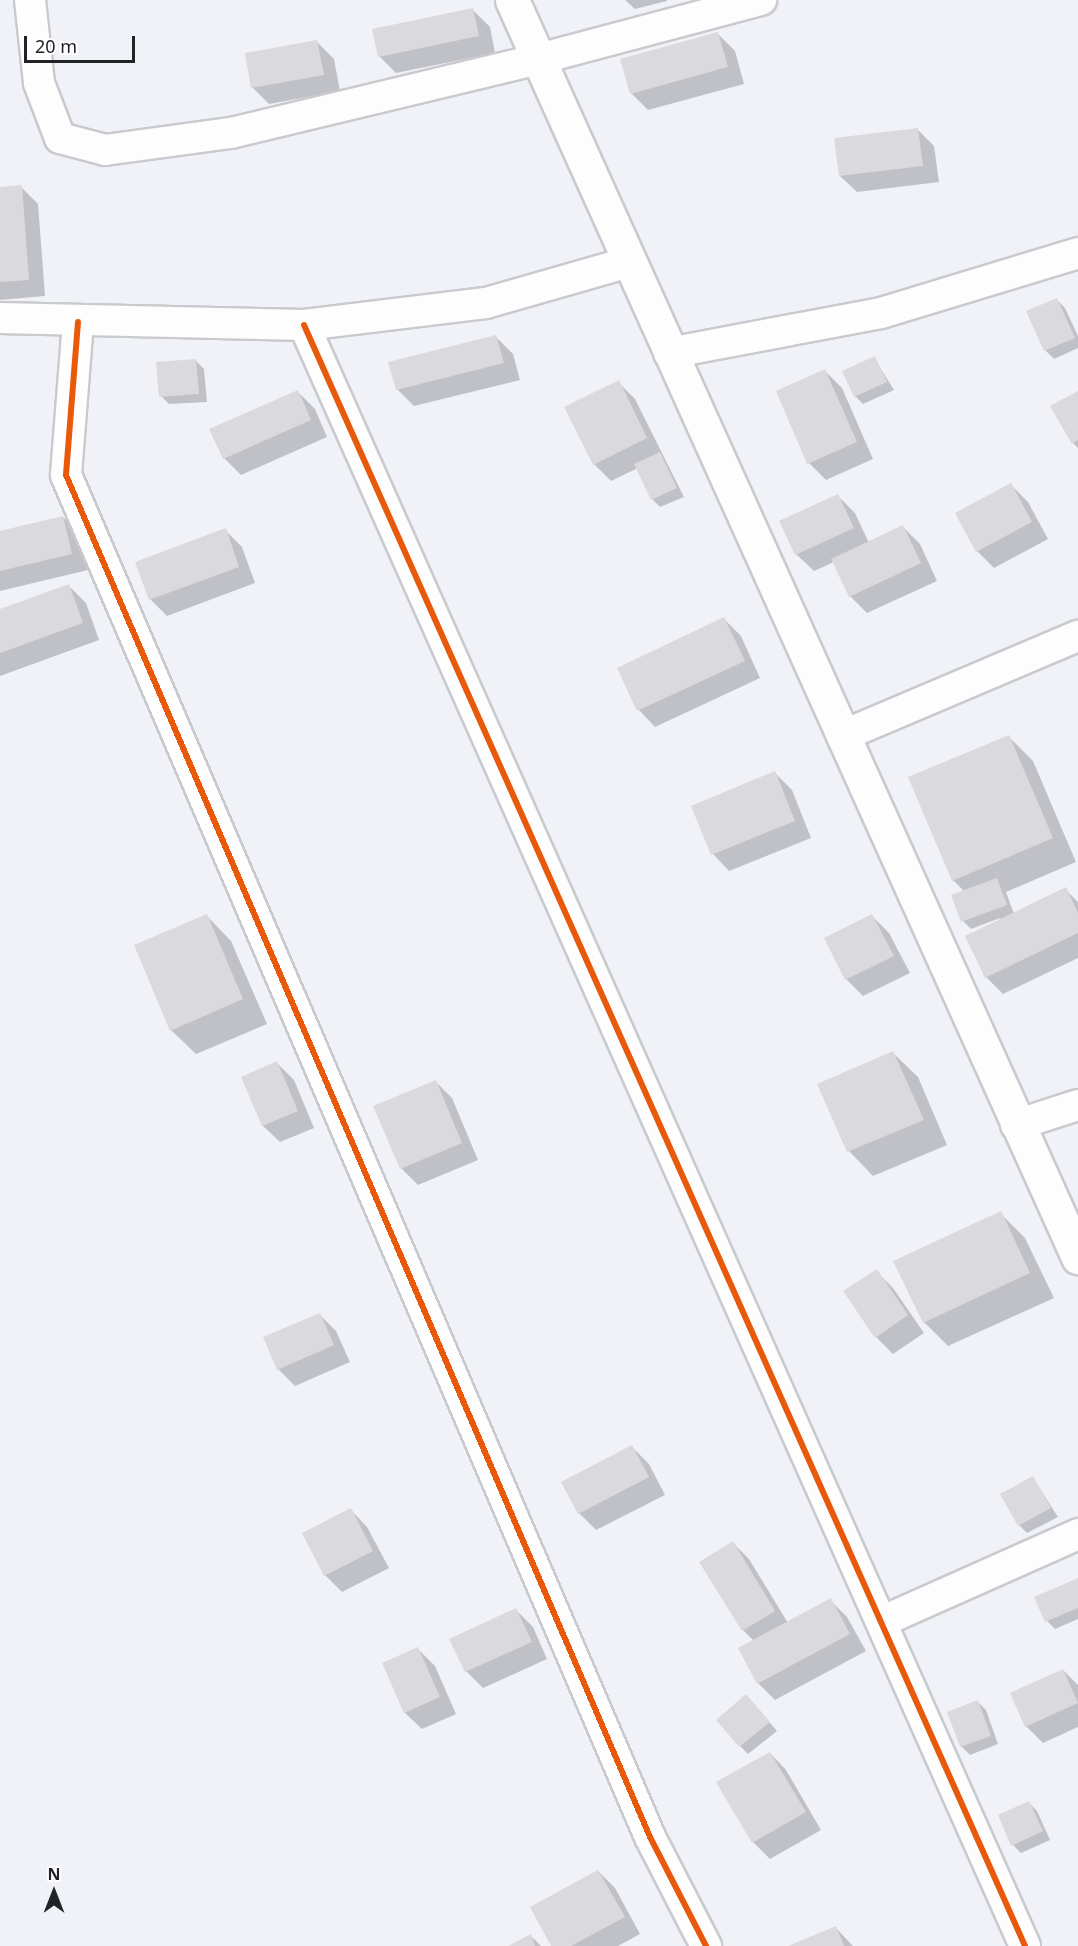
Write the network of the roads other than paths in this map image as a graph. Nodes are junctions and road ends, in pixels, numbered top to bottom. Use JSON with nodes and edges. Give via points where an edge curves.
{"nodes":[{"id":1,"x":30,"y":0,"type":"edge"},
{"id":2,"x":512,"y":0,"type":"edge"},
{"id":3,"x":761,"y":0,"type":"edge"},
{"id":4,"x":539,"y":59,"type":"junction"},
{"id":5,"x":1078,"y":253,"type":"edge"},
{"id":6,"x":629,"y":262,"type":"junction"},
{"id":7,"x":0,"y":318,"type":"edge"},
{"id":8,"x":78,"y":322,"type":"junction"},
{"id":9,"x":304,"y":325,"type":"junction"},
{"id":10,"x":669,"y":353,"type":"junction"},
{"id":11,"x":1078,"y":636,"type":"edge"},
{"id":12,"x":842,"y":736,"type":"junction"},
{"id":13,"x":1078,"y":1105,"type":"edge"},
{"id":14,"x":1016,"y":1125,"type":"junction"},
{"id":15,"x":1078,"y":1257,"type":"edge"},
{"id":16,"x":1078,"y":1534,"type":"edge"},
{"id":17,"x":883,"y":1621,"type":"junction"},
{"id":18,"x":706,"y":1946,"type":"edge"},
{"id":19,"x":1025,"y":1946,"type":"edge"}],
"edges":[{"from":1,"to":4,"type":"street","via":[[39,83],[60,138],[105,150],[231,133]]},
{"from":2,"to":4,"type":"street"},
{"from":3,"to":4,"type":"street"},
{"from":4,"to":6,"type":"street"},
{"from":5,"to":10,"type":"street","via":[[881,313]]},
{"from":6,"to":9,"type":"street","via":[[486,303]]},
{"from":6,"to":10,"type":"street"},
{"from":7,"to":8,"type":"street"},
{"from":8,"to":9,"type":"street"},
{"from":8,"to":18,"type":"street","via":[[66,475],[650,1837]]},
{"from":9,"to":17,"type":"street"},
{"from":10,"to":12,"type":"street"},
{"from":11,"to":12,"type":"street"},
{"from":12,"to":14,"type":"street"},
{"from":13,"to":14,"type":"street"},
{"from":14,"to":15,"type":"street"},
{"from":16,"to":17,"type":"street"},
{"from":17,"to":19,"type":"street"}]}
